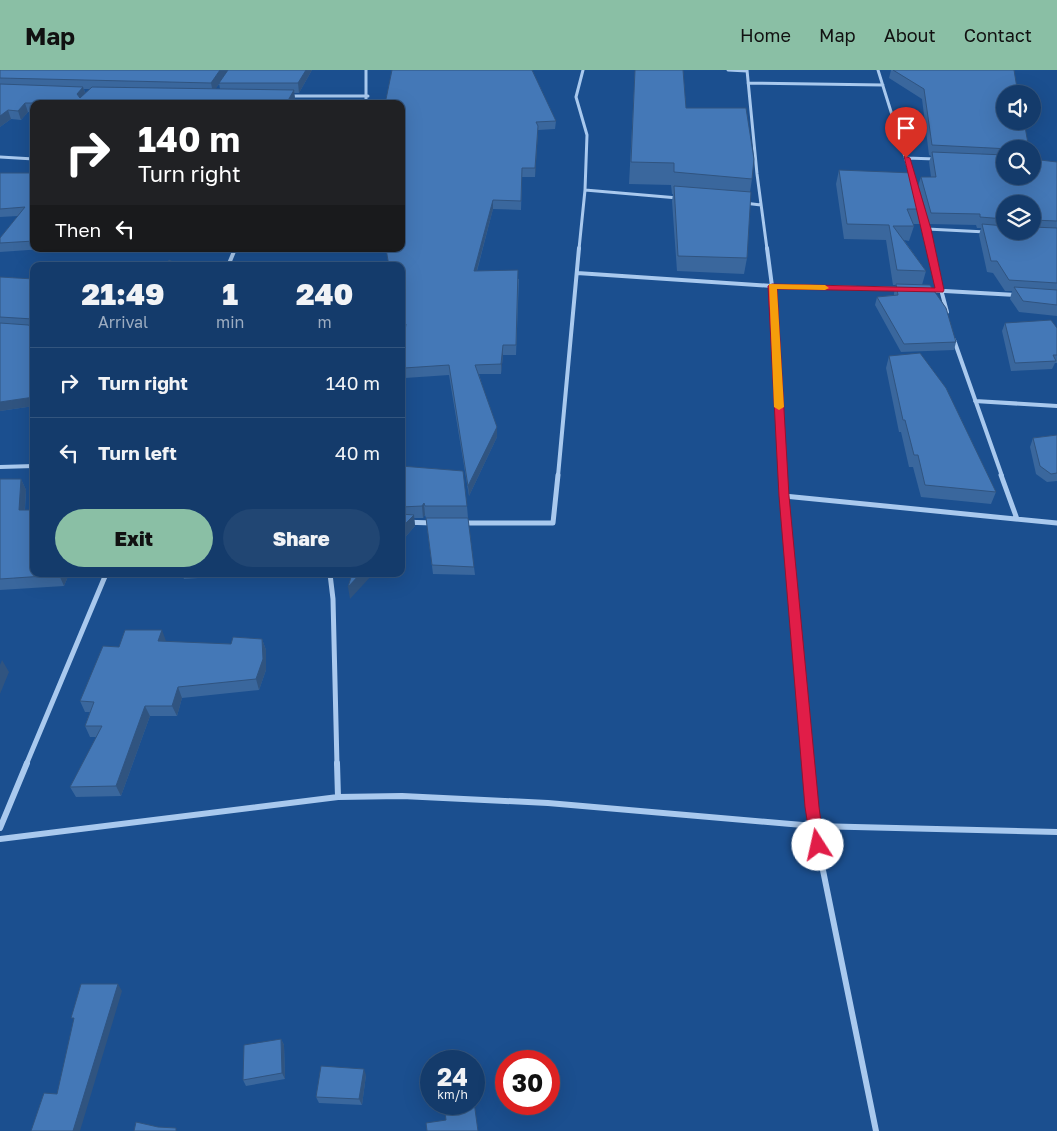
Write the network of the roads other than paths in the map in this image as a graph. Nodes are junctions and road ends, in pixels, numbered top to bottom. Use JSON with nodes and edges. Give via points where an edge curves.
{"nodes":[{"id":1,"x":366,"y":70,"type":"edge"},
{"id":2,"x":583,"y":70,"type":"edge"},
{"id":3,"x":728,"y":70,"type":"edge"},
{"id":4,"x":878,"y":70,"type":"edge"},
{"id":5,"x":747,"y":71,"type":"edge"},
{"id":6,"x":748,"y":82,"type":"junction"},
{"id":7,"x":884,"y":85,"type":"junction"},
{"id":8,"x":286,"y":96,"type":"edge"},
{"id":9,"x":368,"y":96,"type":"junction"},
{"id":10,"x":367,"y":100,"type":"edge"},
{"id":11,"x":0,"y":158,"type":"edge"},
{"id":12,"x":906,"y":158,"type":"junction"},
{"id":13,"x":29,"y":159,"type":"edge"},
{"id":14,"x":946,"y":159,"type":"edge"},
{"id":15,"x":914,"y":185,"type":"edge"},
{"id":16,"x":585,"y":190,"type":"junction"},
{"id":17,"x":687,"y":199,"type":"edge"},
{"id":18,"x":919,"y":202,"type":"edge"},
{"id":19,"x":743,"y":203,"type":"edge"},
{"id":20,"x":761,"y":205,"type":"junction"},
{"id":21,"x":927,"y":229,"type":"junction"},
{"id":22,"x":992,"y":232,"type":"edge"},
{"id":23,"x":577,"y":273,"type":"junction"},
{"id":24,"x":772,"y":286,"type":"junction"},
{"id":25,"x":910,"y":290,"type":"edge"},
{"id":26,"x":920,"y":290,"type":"edge"},
{"id":27,"x":940,"y":290,"type":"junction"},
{"id":28,"x":1018,"y":296,"type":"edge"},
{"id":29,"x":948,"y":316,"type":"edge"},
{"id":30,"x":952,"y":335,"type":"edge"},
{"id":31,"x":975,"y":401,"type":"junction"},
{"id":32,"x":1057,"y":406,"type":"edge"},
{"id":33,"x":30,"y":466,"type":"edge"},
{"id":34,"x":0,"y":467,"type":"edge"},
{"id":35,"x":784,"y":496,"type":"junction"},
{"id":36,"x":1017,"y":519,"type":"junction"},
{"id":37,"x":405,"y":522,"type":"edge"},
{"id":38,"x":437,"y":523,"type":"edge"},
{"id":39,"x":454,"y":523,"type":"edge"},
{"id":40,"x":1057,"y":523,"type":"edge"},
{"id":41,"x":105,"y":577,"type":"edge"},
{"id":42,"x":330,"y":577,"type":"edge"},
{"id":43,"x":338,"y":797,"type":"junction"},
{"id":44,"x":814,"y":826,"type":"junction"},
{"id":45,"x":0,"y":828,"type":"edge"},
{"id":46,"x":1057,"y":832,"type":"edge"},
{"id":47,"x":0,"y":839,"type":"edge"},
{"id":48,"x":876,"y":1131,"type":"edge"}],
"edges":[{"from":1,"to":9,"type":"street"},
{"from":2,"to":16,"type":"street","via":[[576,97],[587,135]]},
{"from":3,"to":5,"type":"street"},
{"from":4,"to":7,"type":"street"},
{"from":5,"to":6,"type":"street"},
{"from":6,"to":7,"type":"street"},
{"from":6,"to":20,"type":"street"},
{"from":7,"to":12,"type":"street"},
{"from":8,"to":9,"type":"street"},
{"from":9,"to":10,"type":"street"},
{"from":11,"to":13,"type":"street"},
{"from":12,"to":14,"type":"street"},
{"from":12,"to":15,"type":"street"},
{"from":16,"to":17,"type":"street"},
{"from":16,"to":23,"type":"street"},
{"from":18,"to":21,"type":"street"},
{"from":19,"to":20,"type":"street"},
{"from":20,"to":24,"type":"street"},
{"from":21,"to":22,"type":"street"},
{"from":21,"to":27,"type":"street"},
{"from":23,"to":24,"type":"street"},
{"from":23,"to":39,"type":"street","via":[[554,523]]},
{"from":24,"to":25,"type":"street"},
{"from":24,"to":35,"type":"street"},
{"from":26,"to":27,"type":"street"},
{"from":27,"to":28,"type":"street"},
{"from":27,"to":29,"type":"street"},
{"from":30,"to":31,"type":"street"},
{"from":31,"to":32,"type":"street"},
{"from":31,"to":36,"type":"street"},
{"from":33,"to":34,"type":"street"},
{"from":35,"to":36,"type":"street"},
{"from":35,"to":44,"type":"street"},
{"from":36,"to":40,"type":"street"},
{"from":37,"to":38,"type":"street"},
{"from":41,"to":45,"type":"street"},
{"from":42,"to":43,"type":"street"},
{"from":43,"to":44,"type":"street","via":[[402,796],[548,803]]},
{"from":43,"to":47,"type":"street"},
{"from":44,"to":46,"type":"street"},
{"from":44,"to":48,"type":"street"}]}
